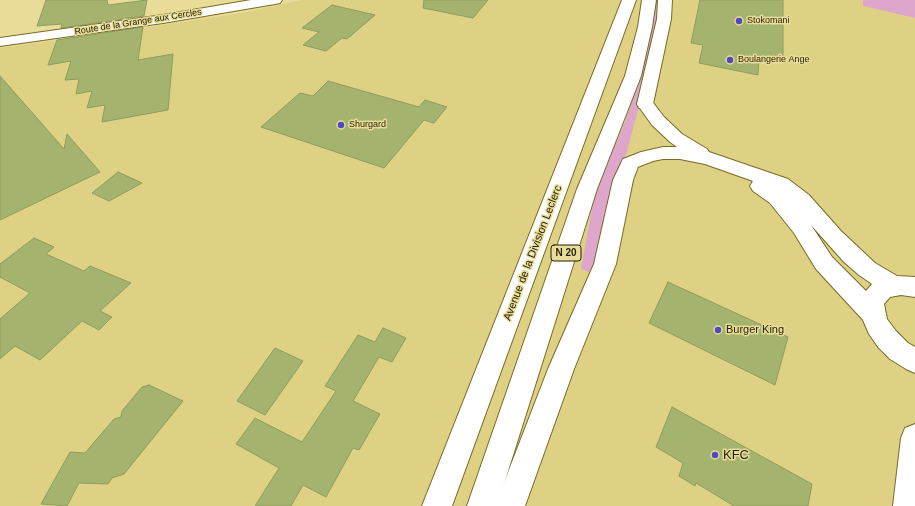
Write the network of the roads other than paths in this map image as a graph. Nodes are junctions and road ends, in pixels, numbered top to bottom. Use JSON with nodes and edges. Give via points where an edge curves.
{"nodes":[{"id":1,"x":275,"y":0,"type":"edge"},
{"id":2,"x":629,"y":0,"type":"edge"},
{"id":3,"x":649,"y":0,"type":"edge"},
{"id":4,"x":665,"y":0,"type":"edge"},
{"id":5,"x":2,"y":38,"type":"edge"},
{"id":6,"x":708,"y":158,"type":"junction"},
{"id":7,"x":730,"y":166,"type":"junction"},
{"id":8,"x":904,"y":286,"type":"edge"},
{"id":9,"x":873,"y":314,"type":"junction"},
{"id":10,"x":915,"y":362,"type":"edge"},
{"id":11,"x":915,"y":438,"type":"edge"},
{"id":12,"x":437,"y":506,"type":"edge"},
{"id":13,"x":482,"y":506,"type":"edge"},
{"id":14,"x":510,"y":506,"type":"edge"},
{"id":15,"x":908,"y":506,"type":"edge"}],
"edges":[{"from":1,"to":5,"type":"main road","name":"Route de la Grange aux Cercles","via":[[163,19]]},
{"from":2,"to":12,"type":"main road","name":"Avenue de la Division Leclerc","number":"N 20"},
{"from":3,"to":13,"type":"main road","number":"N 20","via":[[633,76],[587,189]]},
{"from":4,"to":6,"type":"main road","via":[[664,19],[646,104],[658,121],[676,138]]},
{"from":6,"to":7,"type":"main road"},
{"from":6,"to":14,"type":"main road","via":[[663,153],[630,164],[623,180],[605,264]]},
{"from":7,"to":8,"type":"main road","via":[[781,184],[802,200],[833,237],[867,269]]},
{"from":7,"to":9,"type":"main road","via":[[777,198],[802,228],[824,263]]},
{"from":8,"to":9,"type":"main road","via":[[883,289],[876,295],[872,304]]},
{"from":9,"to":10,"type":"main road","via":[[887,339]]},
{"from":11,"to":15,"type":"main road"}]}
